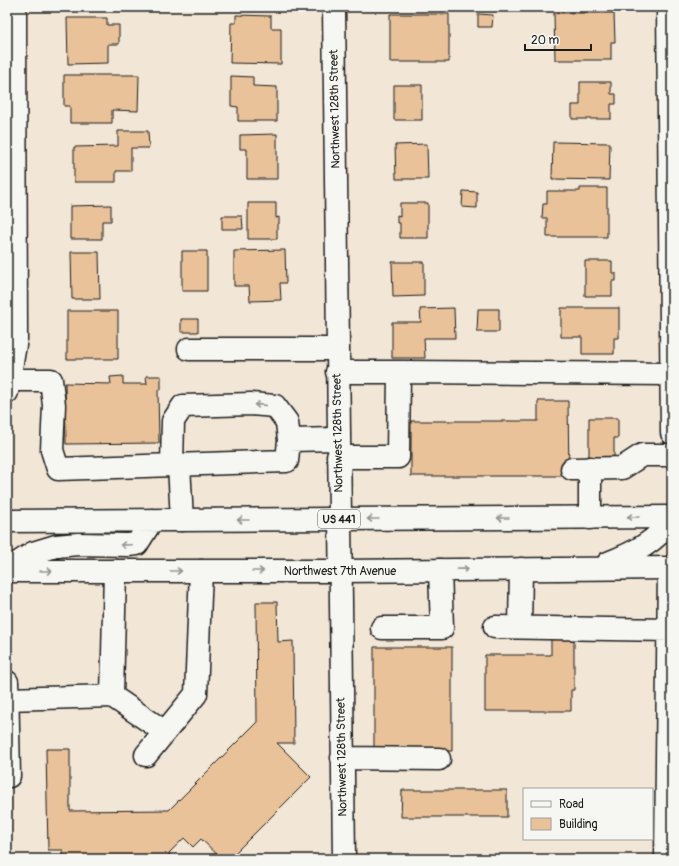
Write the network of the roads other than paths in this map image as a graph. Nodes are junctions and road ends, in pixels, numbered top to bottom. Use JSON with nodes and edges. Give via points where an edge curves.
{"nodes":[{"id":1,"x":15,"y":7,"type":"edge"},
{"id":2,"x":334,"y":7,"type":"edge"},
{"id":3,"x":668,"y":7,"type":"edge"},
{"id":4,"x":189,"y":349,"type":"dead end"},
{"id":5,"x":337,"y":349,"type":"junction"},
{"id":6,"x":337,"y":372,"type":"junction"},
{"id":7,"x":399,"y":372,"type":"junction"},
{"id":8,"x":672,"y":374,"type":"edge"},
{"id":9,"x":8,"y":386,"type":"edge"},
{"id":10,"x":672,"y":433,"type":"edge"},
{"id":11,"x":289,"y":440,"type":"junction"},
{"id":12,"x":338,"y":448,"type":"junction"},
{"id":13,"x":672,"y":455,"type":"edge"},
{"id":14,"x":176,"y":465,"type":"junction"},
{"id":15,"x":590,"y":518,"type":"junction"},
{"id":16,"x":672,"y":518,"type":"edge"},
{"id":17,"x":339,"y":519,"type":"junction"},
{"id":18,"x":152,"y":520,"type":"junction"},
{"id":19,"x":182,"y":520,"type":"junction"},
{"id":20,"x":7,"y":521,"type":"edge"},
{"id":21,"x":671,"y":567,"type":"edge"},
{"id":22,"x":598,"y":568,"type":"junction"},
{"id":23,"x":521,"y":569,"type":"junction"},
{"id":24,"x":7,"y":570,"type":"edge"},
{"id":25,"x":440,"y":570,"type":"junction"},
{"id":26,"x":115,"y":571,"type":"junction"},
{"id":27,"x":201,"y":571,"type":"junction"},
{"id":28,"x":340,"y":571,"type":"junction"},
{"id":29,"x":495,"y":627,"type":"dead end"},
{"id":30,"x":520,"y":627,"type":"junction"},
{"id":31,"x":382,"y":628,"type":"dead end"},
{"id":32,"x":669,"y":630,"type":"junction"},
{"id":33,"x":7,"y":682,"type":"edge"},
{"id":34,"x":112,"y":696,"type":"junction"},
{"id":35,"x":670,"y":697,"type":"edge"},
{"id":36,"x":7,"y":699,"type":"edge"},
{"id":37,"x":165,"y":732,"type":"junction"},
{"id":38,"x":146,"y":755,"type":"dead end"},
{"id":39,"x":342,"y":758,"type":"junction"},
{"id":40,"x":439,"y":759,"type":"dead end"},
{"id":41,"x":8,"y":762,"type":"edge"},
{"id":42,"x":344,"y":859,"type":"edge"},
{"id":43,"x":666,"y":859,"type":"edge"}],
"edges":[{"from":1,"to":9,"type":"street","via":[[16,339]]},
{"from":2,"to":5,"type":"street","name":"Northwest 128th Street"},
{"from":3,"to":8,"type":"street"},
{"from":4,"to":5,"type":"street"},
{"from":5,"to":6,"type":"street","name":"Northwest 128th Street"},
{"from":6,"to":7,"type":"street"},
{"from":6,"to":12,"type":"street","name":"Northwest 128th Street"},
{"from":7,"to":8,"type":"street"},
{"from":7,"to":12,"type":"street","via":[[398,457]]},
{"from":8,"to":10,"type":"street"},
{"from":9,"to":14,"type":"street","via":[[51,380],[54,405],[52,450],[58,469]]},
{"from":11,"to":12,"type":"street"},
{"from":11,"to":14,"type":"street","via":[[288,461]]},
{"from":11,"to":14,"type":"street","one_way":true,"via":[[287,422],[275,406],[183,406],[173,421]]},
{"from":12,"to":17,"type":"street","name":"Northwest 128th Street"},
{"from":13,"to":15,"type":"street","via":[[642,455],[622,468],[581,468]]},
{"from":14,"to":19,"type":"street"},
{"from":16,"to":15,"type":"street","number":"US 441","one_way":true},
{"from":15,"to":17,"type":"street","number":"US 441","one_way":true},
{"from":16,"to":22,"type":"street","via":[[653,540],[635,552]]},
{"from":17,"to":19,"type":"street","number":"US 441","one_way":true},
{"from":17,"to":28,"type":"street","name":"Northwest 128th Street"},
{"from":18,"to":19,"type":"street","number":"US 441"},
{"from":18,"to":20,"type":"street","number":"US 441"},
{"from":18,"to":24,"type":"street","one_way":true,"via":[[137,544],[56,546],[33,553]]},
{"from":21,"to":22,"type":"street","name":"Northwest 7th Avenue"},
{"from":21,"to":32,"type":"street"},
{"from":22,"to":23,"type":"street","name":"Northwest 7th Avenue"},
{"from":25,"to":23,"type":"street","name":"Northwest 7th Avenue","one_way":true},
{"from":23,"to":30,"type":"street"},
{"from":24,"to":26,"type":"street","name":"Northwest 7th Avenue","one_way":true},
{"from":25,"to":28,"type":"street","name":"Northwest 7th Avenue"},
{"from":25,"to":31,"type":"street","via":[[442,628]]},
{"from":26,"to":27,"type":"street","name":"Northwest 7th Avenue","one_way":true},
{"from":26,"to":34,"type":"street"},
{"from":27,"to":28,"type":"street","name":"Northwest 7th Avenue","one_way":true},
{"from":27,"to":37,"type":"street","via":[[196,694]]},
{"from":28,"to":39,"type":"street","name":"Northwest 128th Street"},
{"from":29,"to":30,"type":"street"},
{"from":30,"to":32,"type":"street"},
{"from":32,"to":35,"type":"street"},
{"from":33,"to":36,"type":"street"},
{"from":34,"to":36,"type":"street"},
{"from":34,"to":37,"type":"street"},
{"from":35,"to":43,"type":"street"},
{"from":36,"to":41,"type":"street"},
{"from":37,"to":38,"type":"street"},
{"from":39,"to":40,"type":"street"},
{"from":39,"to":42,"type":"street","name":"Northwest 128th Street"}]}
